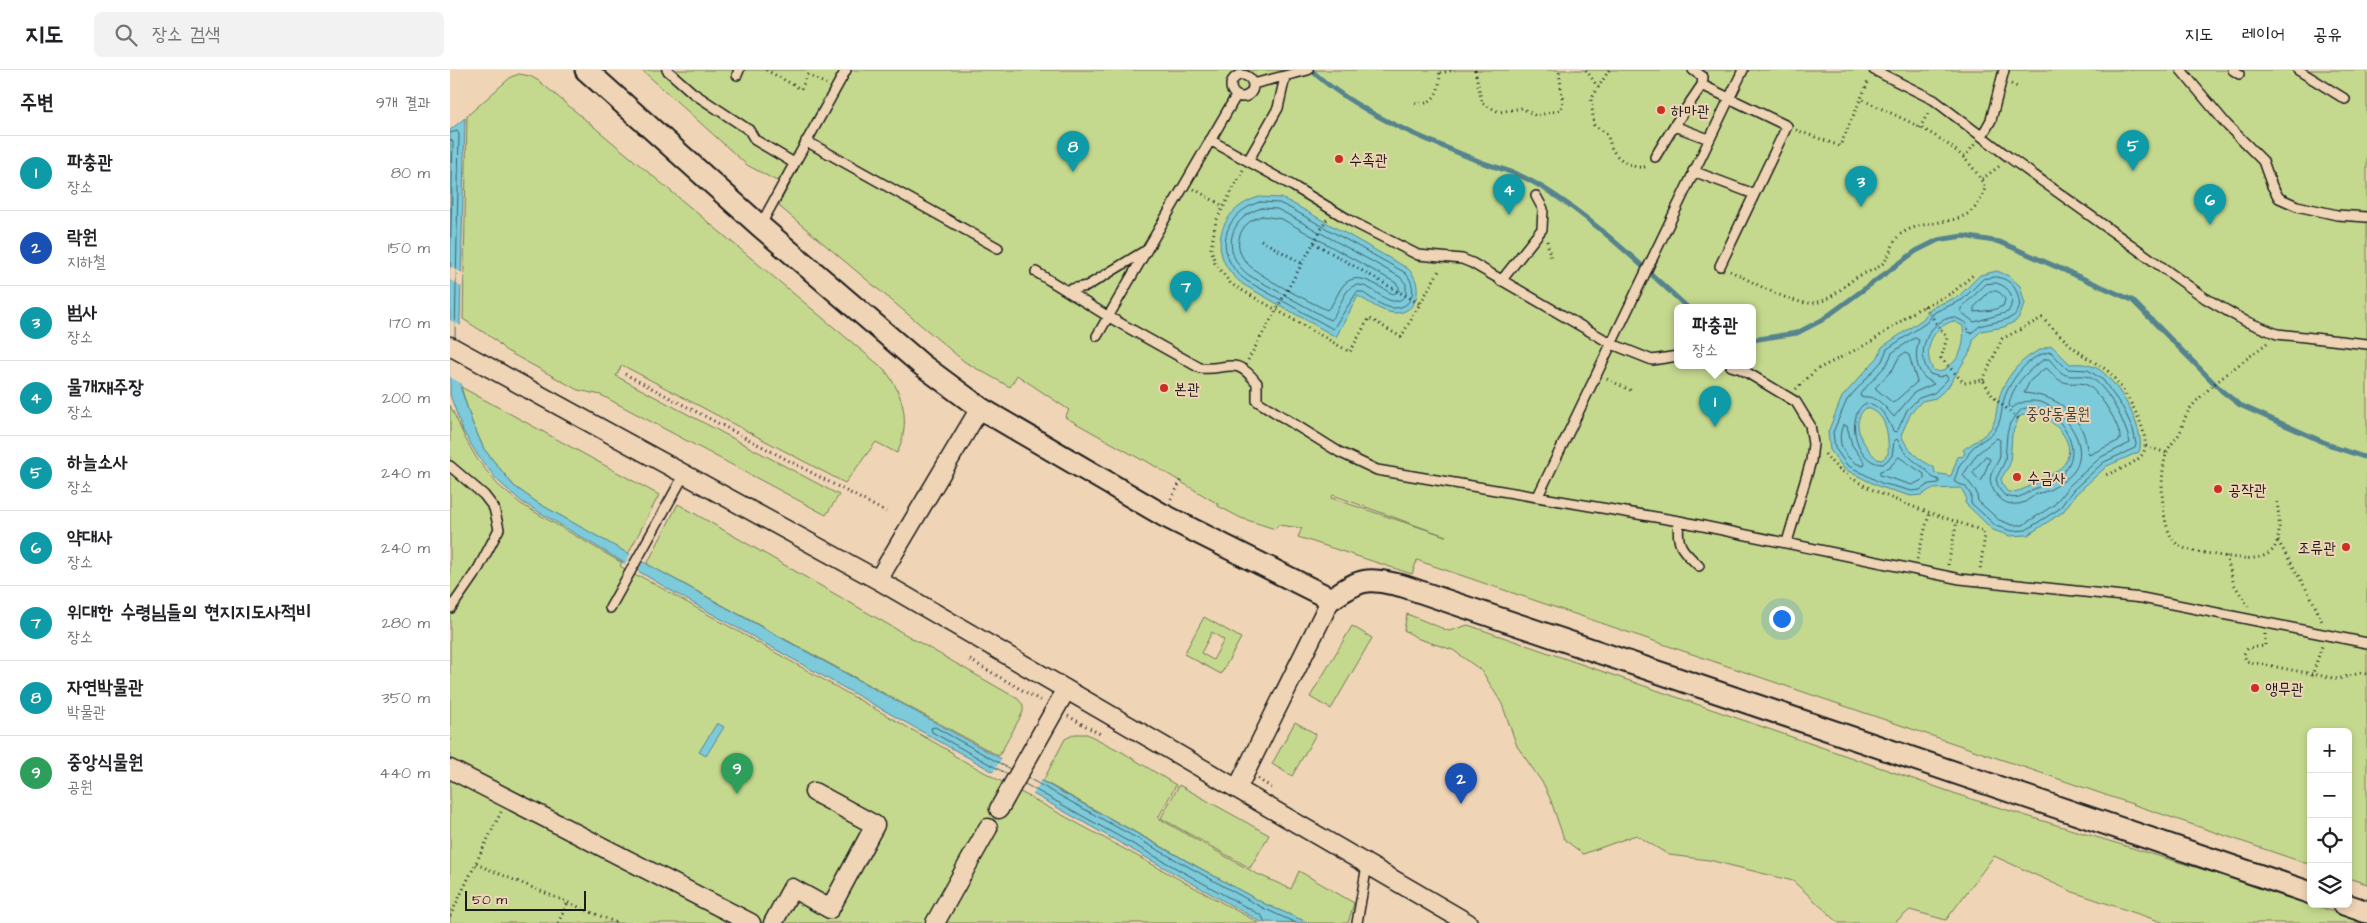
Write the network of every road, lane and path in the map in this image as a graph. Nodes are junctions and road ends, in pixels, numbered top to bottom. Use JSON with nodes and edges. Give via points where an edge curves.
{"nodes":[{"id":1,"x":667,"y":70,"type":"edge"},
{"id":2,"x":766,"y":70,"type":"edge"},
{"id":3,"x":846,"y":70,"type":"edge"},
{"id":4,"x":1455,"y":70,"type":"edge"},
{"id":5,"x":1474,"y":70,"type":"edge"},
{"id":6,"x":1559,"y":70,"type":"edge"},
{"id":7,"x":1586,"y":70,"type":"edge"},
{"id":8,"x":1608,"y":70,"type":"edge"},
{"id":9,"x":1692,"y":70,"type":"edge"},
{"id":10,"x":1743,"y":70,"type":"edge"},
{"id":11,"x":2004,"y":70,"type":"edge"},
{"id":12,"x":2181,"y":70,"type":"edge"},
{"id":13,"x":2298,"y":70,"type":"edge"},
{"id":14,"x":1304,"y":71,"type":"edge"},
{"id":15,"x":1439,"y":71,"type":"edge"},
{"id":16,"x":593,"y":72,"type":"edge"},
{"id":17,"x":1234,"y":74,"type":"edge"},
{"id":18,"x":1872,"y":74,"type":"edge"},
{"id":19,"x":1285,"y":77,"type":"junction"},
{"id":20,"x":1254,"y":84,"type":"junction"},
{"id":21,"x":1702,"y":85,"type":"junction"},
{"id":22,"x":1598,"y":87,"type":"junction"},
{"id":23,"x":835,"y":90,"type":"junction"},
{"id":24,"x":1236,"y":96,"type":"junction"},
{"id":25,"x":1731,"y":97,"type":"junction"},
{"id":26,"x":1861,"y":99,"type":"junction"},
{"id":27,"x":2345,"y":99,"type":"dead end"},
{"id":28,"x":1934,"y":100,"type":"junction"},
{"id":29,"x":1415,"y":104,"type":"dead end"},
{"id":30,"x":1674,"y":126,"type":"junction"},
{"id":31,"x":1920,"y":128,"type":"junction"},
{"id":32,"x":1805,"y":134,"type":"dead end"},
{"id":33,"x":1982,"y":136,"type":"junction"},
{"id":34,"x":1709,"y":139,"type":"junction"},
{"id":35,"x":1210,"y":140,"type":"junction"},
{"id":36,"x":806,"y":141,"type":"junction"},
{"id":37,"x":1655,"y":158,"type":"joint"},
{"id":38,"x":2010,"y":158,"type":"junction"},
{"id":39,"x":1248,"y":161,"type":"junction"},
{"id":40,"x":794,"y":162,"type":"junction"},
{"id":41,"x":1693,"y":171,"type":"junction"},
{"id":42,"x":1982,"y":179,"type":"junction"},
{"id":43,"x":1185,"y":183,"type":"junction"},
{"id":44,"x":1754,"y":194,"type":"junction"},
{"id":45,"x":1536,"y":196,"type":"dead end"},
{"id":46,"x":1223,"y":206,"type":"junction"},
{"id":47,"x":2367,"y":217,"type":"edge"},
{"id":48,"x":1325,"y":223,"type":"dead end"},
{"id":49,"x":760,"y":226,"type":"junction"},
{"id":50,"x":1261,"y":240,"type":"dead end"},
{"id":51,"x":1314,"y":243,"type":"junction"},
{"id":52,"x":998,"y":248,"type":"dead end"},
{"id":53,"x":1146,"y":251,"type":"junction"},
{"id":54,"x":1446,"y":258,"type":"junction"},
{"id":55,"x":1303,"y":264,"type":"junction"},
{"id":56,"x":1720,"y":266,"type":"dead end"},
{"id":57,"x":1036,"y":272,"type":"dead end"},
{"id":58,"x":1973,"y":275,"type":"dead end"},
{"id":59,"x":1743,"y":277,"type":"dead end"},
{"id":60,"x":1501,"y":281,"type":"junction"},
{"id":61,"x":1067,"y":290,"type":"junction"},
{"id":62,"x":1420,"y":304,"type":"junction"},
{"id":63,"x":1924,"y":306,"type":"junction"},
{"id":64,"x":1276,"y":312,"type":"junction"},
{"id":65,"x":1109,"y":317,"type":"junction"},
{"id":66,"x":2277,"y":334,"type":"junction"},
{"id":67,"x":1097,"y":336,"type":"dead end"},
{"id":68,"x":1612,"y":344,"type":"junction"},
{"id":69,"x":2367,"y":344,"type":"edge"},
{"id":70,"x":450,"y":346,"type":"edge"},
{"id":71,"x":1674,"y":357,"type":"edge"},
{"id":72,"x":1243,"y":368,"type":"junction"},
{"id":73,"x":1741,"y":369,"type":"edge"},
{"id":74,"x":626,"y":374,"type":"dead end"},
{"id":75,"x":1597,"y":374,"type":"junction"},
{"id":76,"x":1983,"y":380,"type":"junction"},
{"id":77,"x":1632,"y":391,"type":"dead end"},
{"id":78,"x":1790,"y":397,"type":"junction"},
{"id":79,"x":980,"y":408,"type":"junction"},
{"id":80,"x":2020,"y":420,"type":"dead end"},
{"id":81,"x":1813,"y":444,"type":"junction"},
{"id":82,"x":2146,"y":446,"type":"junction"},
{"id":83,"x":2166,"y":453,"type":"junction"},
{"id":84,"x":450,"y":466,"type":"edge"},
{"id":85,"x":684,"y":475,"type":"junction"},
{"id":86,"x":2104,"y":476,"type":"dead end"},
{"id":87,"x":1182,"y":478,"type":"dead end"},
{"id":88,"x":1538,"y":496,"type":"junction"},
{"id":89,"x":2277,"y":502,"type":"dead end"},
{"id":90,"x":1930,"y":511,"type":"junction"},
{"id":91,"x":886,"y":512,"type":"dead end"},
{"id":92,"x":1163,"y":515,"type":"junction"},
{"id":93,"x":1957,"y":521,"type":"junction"},
{"id":94,"x":1679,"y":522,"type":"junction"},
{"id":95,"x":2278,"y":541,"type":"junction"},
{"id":96,"x":1787,"y":542,"type":"junction"},
{"id":97,"x":2226,"y":556,"type":"junction"},
{"id":98,"x":1699,"y":566,"type":"dead end"},
{"id":99,"x":1914,"y":569,"type":"junction"},
{"id":100,"x":1946,"y":576,"type":"junction"},
{"id":101,"x":878,"y":580,"type":"junction"},
{"id":102,"x":1978,"y":581,"type":"junction"},
{"id":103,"x":1331,"y":599,"type":"junction"},
{"id":104,"x":452,"y":608,"type":"dead end"},
{"id":105,"x":610,"y":608,"type":"dead end"},
{"id":106,"x":2258,"y":621,"type":"junction"},
{"id":107,"x":2327,"y":633,"type":"junction"},
{"id":108,"x":2367,"y":643,"type":"edge"},
{"id":109,"x":970,"y":660,"type":"dead end"},
{"id":110,"x":2367,"y":674,"type":"edge"},
{"id":111,"x":2312,"y":676,"type":"junction"},
{"id":112,"x":1066,"y":690,"type":"junction"},
{"id":113,"x":1056,"y":709,"type":"junction"},
{"id":114,"x":1100,"y":734,"type":"dead end"},
{"id":115,"x":451,"y":771,"type":"edge"},
{"id":116,"x":1237,"y":789,"type":"junction"},
{"id":117,"x":814,"y":792,"type":"dead end"},
{"id":118,"x":507,"y":798,"type":"junction"},
{"id":119,"x":999,"y":809,"type":"dead end"},
{"id":120,"x":988,"y":828,"type":"dead end"},
{"id":121,"x":476,"y":864,"type":"junction"},
{"id":122,"x":1367,"y":865,"type":"junction"},
{"id":123,"x":2307,"y":892,"type":"edge"},
{"id":124,"x":568,"y":902,"type":"junction"},
{"id":125,"x":2352,"y":907,"type":"edge"},
{"id":126,"x":2367,"y":912,"type":"edge"},
{"id":127,"x":450,"y":916,"type":"edge"},
{"id":128,"x":558,"y":923,"type":"edge"},
{"id":129,"x":617,"y":923,"type":"edge"},
{"id":130,"x":751,"y":923,"type":"edge"},
{"id":131,"x":773,"y":923,"type":"edge"},
{"id":132,"x":935,"y":923,"type":"edge"},
{"id":133,"x":1357,"y":923,"type":"edge"},
{"id":134,"x":1468,"y":923,"type":"edge"}],
"edges":[{"from":1,"to":40,"type":"lane","via":[[693,93],[749,130],[755,140]]},
{"from":2,"to":23,"type":"path","via":[[801,89],[808,75]]},
{"from":3,"to":23,"type":"lane"},
{"from":4,"to":15,"type":"path"},
{"from":5,"to":6,"type":"path","via":[[1482,103],[1499,112],[1522,108],[1536,116],[1560,110],[1563,106]]},
{"from":7,"to":22,"type":"path"},
{"from":8,"to":22,"type":"path"},
{"from":9,"to":21,"type":"lane","via":[[1703,77]]},
{"from":10,"to":25,"type":"lane"},
{"from":11,"to":33,"type":"lane","via":[[1991,120]]},
{"from":12,"to":47,"type":"lane","via":[[2262,161],[2279,198],[2313,210]]},
{"from":13,"to":27,"type":"lane"},
{"from":14,"to":19,"type":"lane"},
{"from":15,"to":29,"type":"path","via":[[1440,88],[1436,96],[1428,102]]},
{"from":16,"to":49,"type":"street"},
{"from":17,"to":20,"type":"lane","via":[[1244,75]]},
{"from":17,"to":24,"type":"lane","via":[[1231,89]]},
{"from":18,"to":26,"type":"path"},
{"from":18,"to":28,"type":"lane"},
{"from":19,"to":20,"type":"lane"},
{"from":19,"to":39,"type":"lane","via":[[1278,108]]},
{"from":20,"to":24,"type":"lane","via":[[1249,96]]},
{"from":21,"to":25,"type":"lane"},
{"from":21,"to":30,"type":"lane"},
{"from":22,"to":37,"type":"path","via":[[1591,103],[1594,125],[1606,133],[1615,154],[1642,168]]},
{"from":23,"to":36,"type":"lane"},
{"from":24,"to":35,"type":"lane"},
{"from":25,"to":34,"type":"lane"},
{"from":25,"to":44,"type":"lane","via":[[1787,126]]},
{"from":26,"to":31,"type":"path"},
{"from":26,"to":32,"type":"path","via":[[1840,146]]},
{"from":28,"to":31,"type":"path"},
{"from":28,"to":33,"type":"lane"},
{"from":30,"to":34,"type":"lane"},
{"from":30,"to":37,"type":"lane"},
{"from":31,"to":42,"type":"path","via":[[1956,150]]},
{"from":33,"to":38,"type":"lane"},
{"from":34,"to":41,"type":"lane"},
{"from":35,"to":39,"type":"lane"},
{"from":35,"to":43,"type":"lane"},
{"from":36,"to":40,"type":"lane"},
{"from":36,"to":52,"type":"lane"},
{"from":38,"to":42,"type":"path"},
{"from":38,"to":66,"type":"lane","via":[[2205,298],[2245,321]]},
{"from":39,"to":46,"type":"path"},
{"from":39,"to":54,"type":"lane","via":[[1351,221],[1418,255]]},
{"from":40,"to":49,"type":"lane"},
{"from":41,"to":44,"type":"lane"},
{"from":41,"to":68,"type":"lane"},
{"from":42,"to":59,"type":"path","via":[[1984,193],[1972,210],[1947,222],[1924,224],[1902,232],[1894,240],[1882,264],[1855,278],[1826,300],[1810,303],[1790,298]]},
{"from":43,"to":46,"type":"path"},
{"from":43,"to":53,"type":"lane"},
{"from":44,"to":56,"type":"lane"},
{"from":45,"to":60,"type":"lane","via":[[1543,209],[1542,229]]},
{"from":46,"to":64,"type":"path","via":[[1213,234],[1211,249],[1215,263],[1231,284]]},
{"from":48,"to":51,"type":"path"},
{"from":49,"to":79,"type":"street","via":[[922,365]]},
{"from":50,"to":55,"type":"path"},
{"from":51,"to":55,"type":"path"},
{"from":51,"to":62,"type":"path"},
{"from":53,"to":61,"type":"lane","via":[[1087,286]]},
{"from":53,"to":65,"type":"lane"},
{"from":54,"to":60,"type":"lane","via":[[1472,263]]},
{"from":54,"to":62,"type":"path"},
{"from":55,"to":64,"type":"path"},
{"from":57,"to":61,"type":"lane"},
{"from":58,"to":63,"type":"path","via":[[1952,293]]},
{"from":60,"to":68,"type":"lane"},
{"from":61,"to":65,"type":"lane"},
{"from":62,"to":64,"type":"path","via":[[1401,336],[1369,318],[1350,352]]},
{"from":63,"to":76,"type":"path","via":[[1947,338],[1941,358],[1947,366],[1964,383]]},
{"from":63,"to":78,"type":"path","via":[[1871,342],[1816,370]]},
{"from":64,"to":72,"type":"path"},
{"from":65,"to":67,"type":"lane"},
{"from":65,"to":72,"type":"lane","via":[[1200,368],[1214,370],[1226,365]]},
{"from":66,"to":69,"type":"lane"},
{"from":66,"to":83,"type":"path","via":[[2209,390],[2185,416],[2180,432]]},
{"from":68,"to":71,"type":"lane","via":[[1652,360]]},
{"from":68,"to":75,"type":"lane"},
{"from":70,"to":85,"type":"street"},
{"from":72,"to":88,"type":"lane","via":[[1257,383],[1257,401],[1263,406],[1339,452],[1377,470]]},
{"from":73,"to":78,"type":"lane"},
{"from":74,"to":91,"type":"path"},
{"from":75,"to":77,"type":"path"},
{"from":75,"to":88,"type":"lane"},
{"from":76,"to":80,"type":"path","via":[[1993,397]]},
{"from":76,"to":82,"type":"path","via":[[2002,339],[2042,318],[2102,366],[2118,383],[2142,428]]},
{"from":78,"to":81,"type":"lane","via":[[1810,425]]},
{"from":79,"to":92,"type":"street"},
{"from":79,"to":101,"type":"street"},
{"from":81,"to":90,"type":"path","via":[[1851,479],[1876,492]]},
{"from":81,"to":96,"type":"lane"},
{"from":82,"to":83,"type":"path"},
{"from":82,"to":86,"type":"path","via":[[2141,456]]},
{"from":83,"to":97,"type":"path","via":[[2162,488],[2164,522],[2171,538],[2185,549]]},
{"from":84,"to":104,"type":"lane","via":[[494,508],[498,529],[478,569]]},
{"from":85,"to":101,"type":"street"},
{"from":85,"to":105,"type":"lane"},
{"from":87,"to":92,"type":"path"},
{"from":88,"to":94,"type":"lane"},
{"from":89,"to":95,"type":"path","via":[[2281,527]]},
{"from":90,"to":93,"type":"path"},
{"from":90,"to":99,"type":"path"},
{"from":92,"to":103,"type":"street"},
{"from":93,"to":100,"type":"path"},
{"from":93,"to":102,"type":"path","via":[[1983,531],[1985,535]]},
{"from":94,"to":96,"type":"lane"},
{"from":94,"to":98,"type":"lane","via":[[1677,540]]},
{"from":95,"to":97,"type":"path","via":[[2264,557]]},
{"from":95,"to":107,"type":"path","via":[[2312,599]]},
{"from":96,"to":99,"type":"lane"},
{"from":97,"to":106,"type":"path","via":[[2234,584]]},
{"from":99,"to":100,"type":"lane"},
{"from":100,"to":102,"type":"lane"},
{"from":101,"to":112,"type":"street"},
{"from":102,"to":106,"type":"lane","via":[[2142,598]]},
{"from":103,"to":116,"type":"street"},
{"from":103,"to":123,"type":"street","via":[[1352,584],[1371,580],[1404,586]]},
{"from":106,"to":107,"type":"lane"},
{"from":106,"to":111,"type":"path","via":[[2266,638],[2265,646],[2248,648],[2244,654],[2246,661]]},
{"from":107,"to":108,"type":"lane"},
{"from":107,"to":111,"type":"path"},
{"from":109,"to":113,"type":"path"},
{"from":110,"to":111,"type":"path","via":[[2338,679]]},
{"from":112,"to":113,"type":"street"},
{"from":112,"to":116,"type":"street"},
{"from":113,"to":114,"type":"path"},
{"from":113,"to":119,"type":"street"},
{"from":115,"to":118,"type":"street"},
{"from":116,"to":122,"type":"street"},
{"from":117,"to":131,"type":"street","via":[[875,825],[830,908],[792,888]]},
{"from":118,"to":121,"type":"path"},
{"from":118,"to":130,"type":"street"},
{"from":120,"to":132,"type":"street"},
{"from":121,"to":124,"type":"path"},
{"from":121,"to":127,"type":"path"},
{"from":122,"to":133,"type":"lane"},
{"from":122,"to":134,"type":"street"},
{"from":124,"to":128,"type":"path"},
{"from":124,"to":129,"type":"path"},
{"from":125,"to":126,"type":"street"}]}
